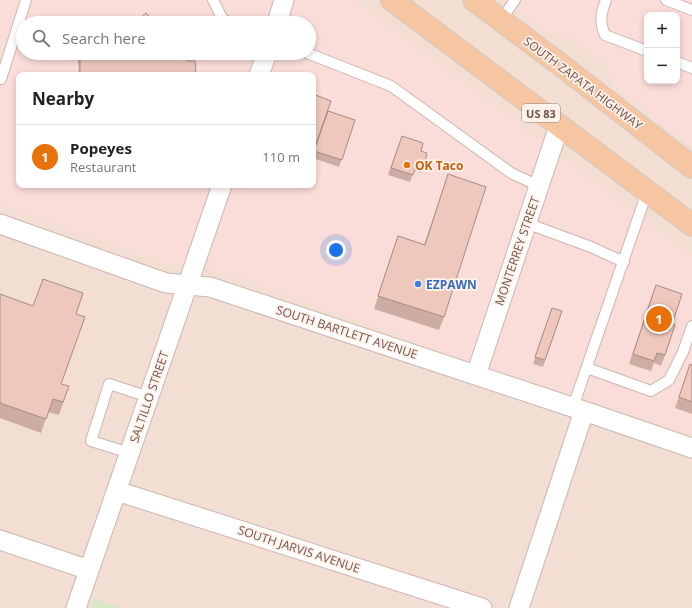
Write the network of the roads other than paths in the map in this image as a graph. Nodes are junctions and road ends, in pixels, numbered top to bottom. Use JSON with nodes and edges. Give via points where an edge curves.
{"nodes":[{"id":1,"x":26,"y":0,"type":"edge"},
{"id":2,"x":213,"y":0,"type":"edge"},
{"id":3,"x":284,"y":0,"type":"edge"},
{"id":4,"x":392,"y":0,"type":"edge"},
{"id":5,"x":474,"y":0,"type":"edge"},
{"id":6,"x":515,"y":0,"type":"edge"},
{"id":7,"x":606,"y":0,"type":"edge"},
{"id":8,"x":666,"y":0,"type":"edge"},
{"id":9,"x":692,"y":10,"type":"edge"},
{"id":10,"x":21,"y":16,"type":"edge"},
{"id":11,"x":221,"y":16,"type":"edge"},
{"id":12,"x":279,"y":16,"type":"edge"},
{"id":13,"x":501,"y":20,"type":"junction"},
{"id":14,"x":16,"y":32,"type":"edge"},
{"id":15,"x":644,"y":50,"type":"edge"},
{"id":16,"x":316,"y":57,"type":"edge"},
{"id":17,"x":264,"y":60,"type":"edge"},
{"id":18,"x":680,"y":63,"type":"edge"},
{"id":19,"x":692,"y":68,"type":"edge"},
{"id":20,"x":260,"y":72,"type":"edge"},
{"id":21,"x":1,"y":79,"type":"edge"},
{"id":22,"x":559,"y":126,"type":"junction"},
{"id":23,"x":691,"y":163,"type":"edge"},
{"id":24,"x":539,"y":186,"type":"junction"},
{"id":25,"x":221,"y":188,"type":"edge"},
{"id":26,"x":647,"y":192,"type":"junction"},
{"id":27,"x":526,"y":223,"type":"junction"},
{"id":28,"x":0,"y":224,"type":"edge"},
{"id":29,"x":692,"y":225,"type":"edge"},
{"id":30,"x":624,"y":262,"type":"junction"},
{"id":31,"x":187,"y":285,"type":"junction"},
{"id":32,"x":692,"y":326,"type":"edge"},
{"id":33,"x":587,"y":368,"type":"junction"},
{"id":34,"x":476,"y":375,"type":"junction"},
{"id":35,"x":149,"y":397,"type":"junction"},
{"id":36,"x":579,"y":409,"type":"junction"},
{"id":37,"x":692,"y":448,"type":"edge"},
{"id":38,"x":130,"y":453,"type":"junction"},
{"id":39,"x":117,"y":491,"type":"junction"},
{"id":40,"x":0,"y":540,"type":"edge"},
{"id":41,"x":89,"y":570,"type":"junction"},
{"id":42,"x":76,"y":608,"type":"edge"},
{"id":43,"x":482,"y":608,"type":"edge"},
{"id":44,"x":519,"y":608,"type":"edge"}],
"edges":[{"from":1,"to":10,"type":"lane"},
{"from":2,"to":11,"type":"lane"},
{"from":3,"to":12,"type":"street"},
{"from":4,"to":22,"type":"main road","number":"US 83"},
{"from":5,"to":13,"type":"main road","name":"SOUTH ZAPATA HIGHWAY"},
{"from":6,"to":13,"type":"lane"},
{"from":7,"to":15,"type":"lane","via":[[601,26],[605,34]]},
{"from":8,"to":9,"type":"lane"},
{"from":13,"to":23,"type":"main road","name":"SOUTH ZAPATA HIGHWAY"},
{"from":14,"to":21,"type":"lane"},
{"from":16,"to":24,"type":"lane","via":[[391,86],[511,173]]},
{"from":17,"to":20,"type":"street"},
{"from":18,"to":19,"type":"lane"},
{"from":22,"to":24,"type":"street","name":"MONTERREY STREET"},
{"from":22,"to":26,"type":"main road","number":"US 83"},
{"from":24,"to":27,"type":"street","name":"MONTERREY STREET"},
{"from":25,"to":31,"type":"street","name":"SALTILLO STREET"},
{"from":26,"to":29,"type":"main road","number":"US 83"},
{"from":26,"to":30,"type":"lane"},
{"from":27,"to":30,"type":"lane"},
{"from":27,"to":34,"type":"street","name":"MONTERREY STREET"},
{"from":28,"to":31,"type":"street","name":"SOUTH BARTLETT AVENUE","via":[[166,283]]},
{"from":30,"to":33,"type":"lane"},
{"from":31,"to":34,"type":"street","name":"SOUTH BARTLETT AVENUE","via":[[210,287]]},
{"from":31,"to":35,"type":"street","name":"SALTILLO STREET"},
{"from":32,"to":33,"type":"lane","via":[[669,380],[651,391]]},
{"from":33,"to":36,"type":"lane"},
{"from":34,"to":36,"type":"street","name":"SOUTH BARTLETT AVENUE"},
{"from":35,"to":38,"type":"street","name":"SALTILLO STREET"},
{"from":35,"to":38,"type":"lane","via":[[109,384],[91,440]]},
{"from":36,"to":37,"type":"street","name":"SOUTH BARTLETT AVENUE"},
{"from":36,"to":44,"type":"street"},
{"from":38,"to":39,"type":"street","name":"SALTILLO STREET"},
{"from":39,"to":41,"type":"street","name":"SALTILLO STREET"},
{"from":39,"to":43,"type":"street","name":"SOUTH JARVIS AVENUE"},
{"from":40,"to":41,"type":"street"},
{"from":41,"to":42,"type":"street","name":"SALTILLO STREET"}]}
